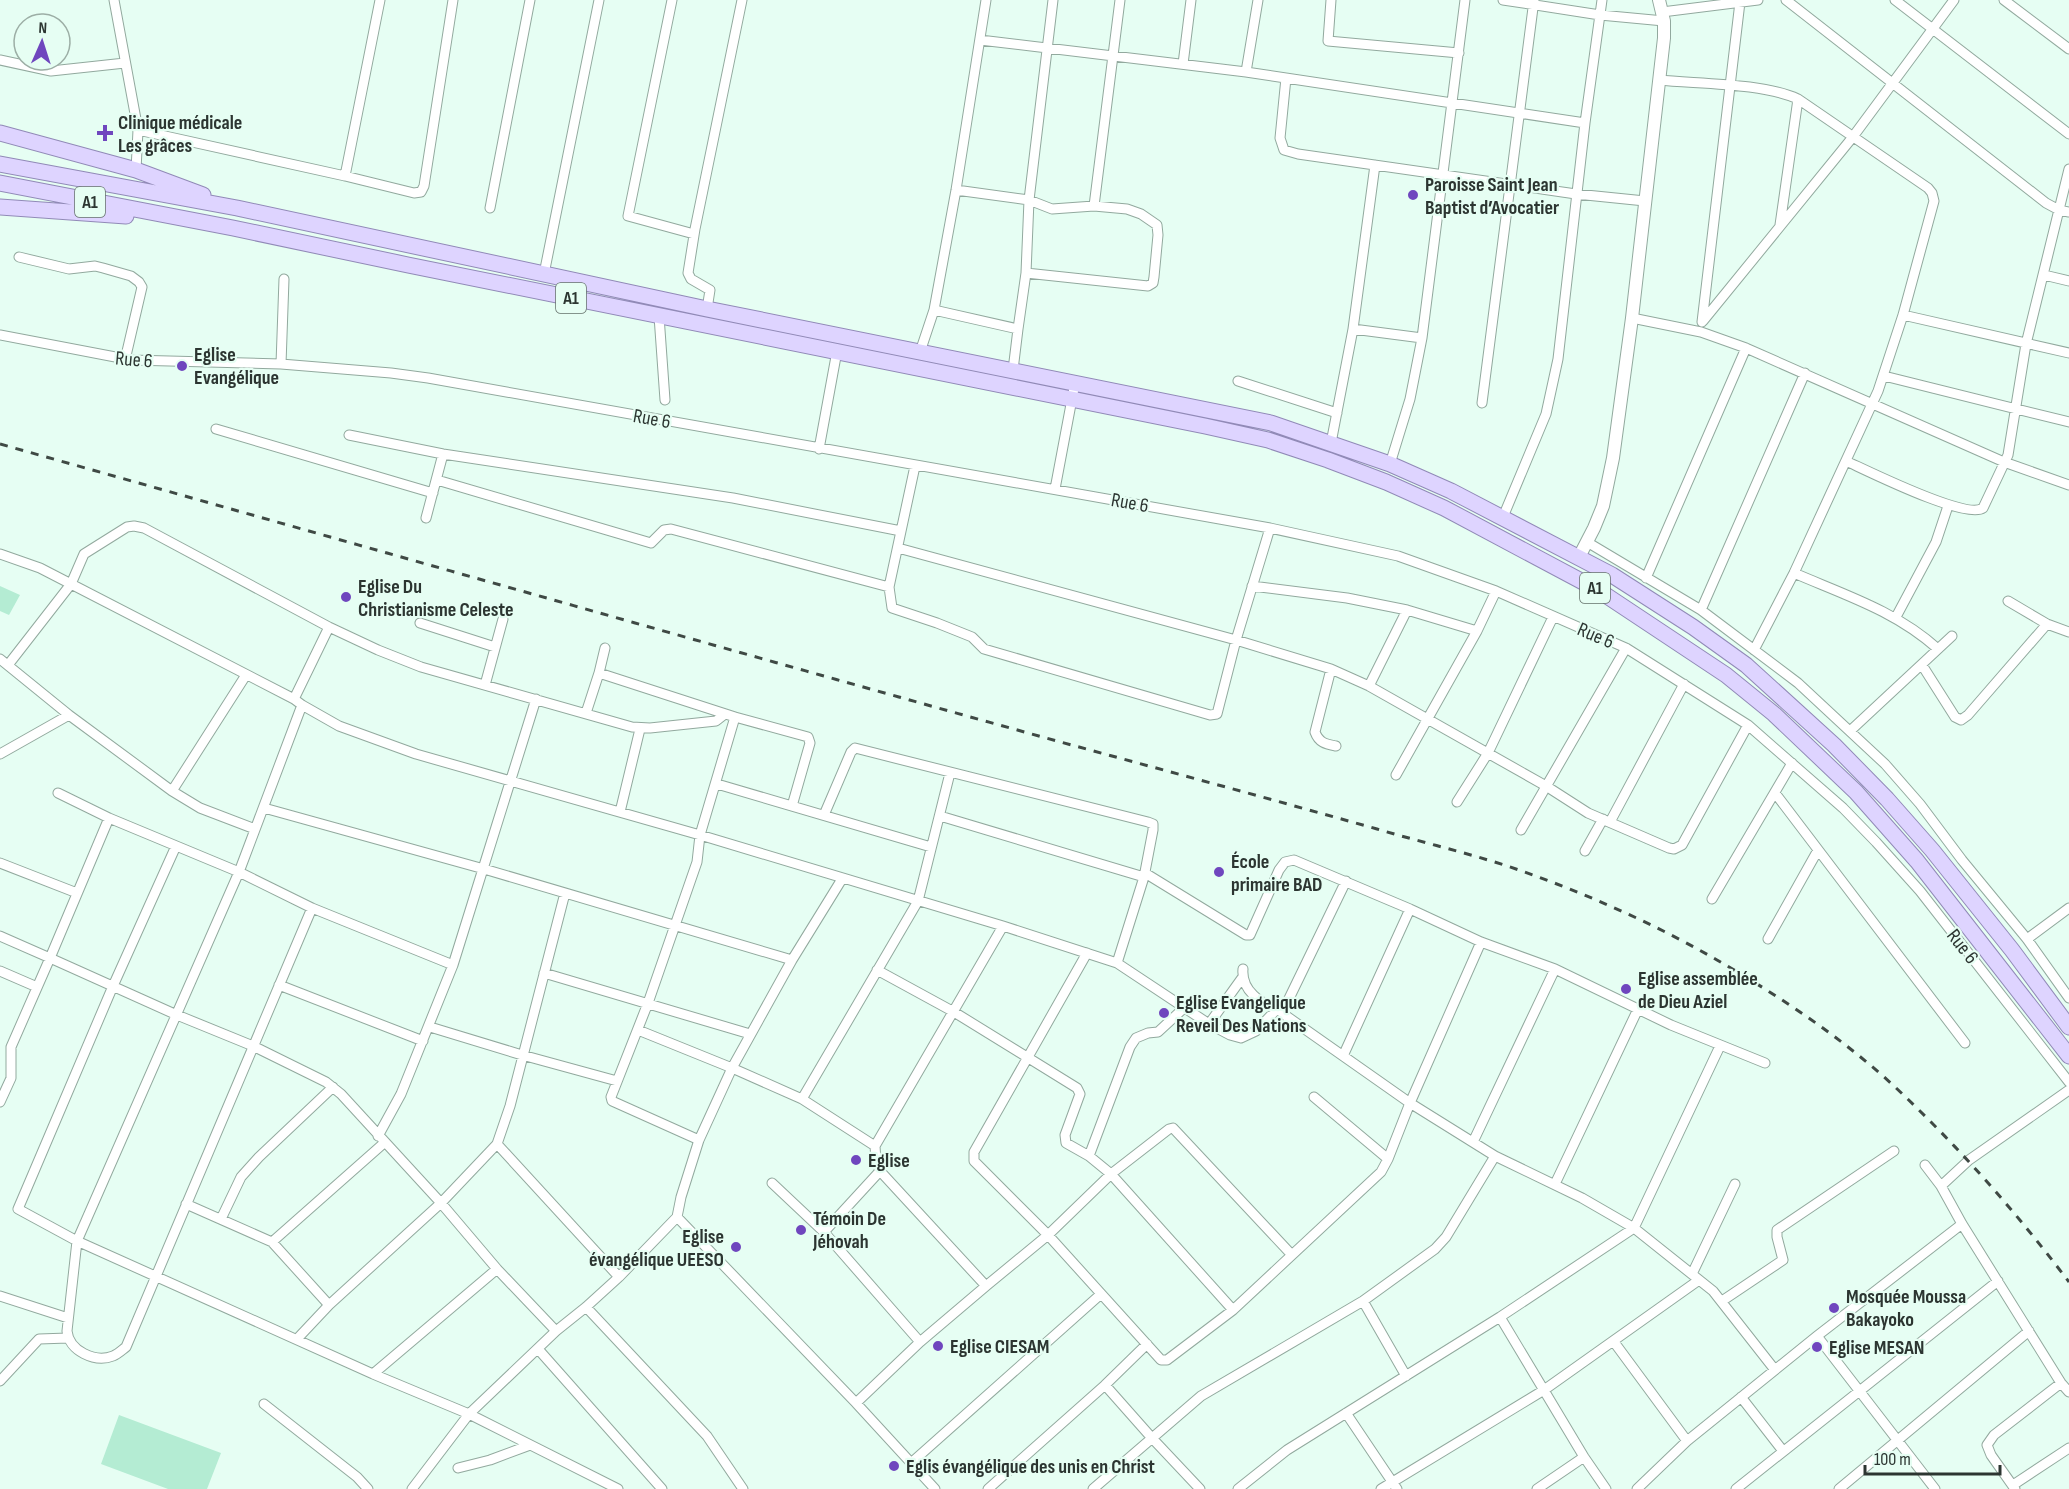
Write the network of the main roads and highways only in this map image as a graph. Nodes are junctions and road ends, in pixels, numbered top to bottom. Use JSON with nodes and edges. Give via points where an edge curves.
{"nodes":[{"id":1,"x":0,"y":133,"type":"edge"},
{"id":2,"x":0,"y":164,"type":"edge"},
{"id":3,"x":0,"y":183,"type":"edge"},
{"id":4,"x":0,"y":207,"type":"edge"},
{"id":5,"x":237,"y":208,"type":"junction"},
{"id":6,"x":181,"y":219,"type":"junction"},
{"id":7,"x":2069,"y":1027,"type":"edge"},
{"id":8,"x":2069,"y":1056,"type":"edge"}],
"edges":[{"from":1,"to":5,"type":"main road","via":[[136,170]]},
{"from":2,"to":5,"type":"main road","number":"A1"},
{"from":3,"to":6,"type":"main road","number":"A1"},
{"from":4,"to":6,"type":"main road"},
{"from":5,"to":7,"type":"main road","number":"A1","via":[[708,309],[1271,423],[1390,464],[1451,491],[1612,575],[1746,665],[1887,799],[2012,950]]},
{"from":6,"to":8,"type":"main road","number":"A1","via":[[1268,440],[1376,478],[1444,508],[1598,590],[1726,675],[1774,714],[1856,792],[1917,861]]}]}
